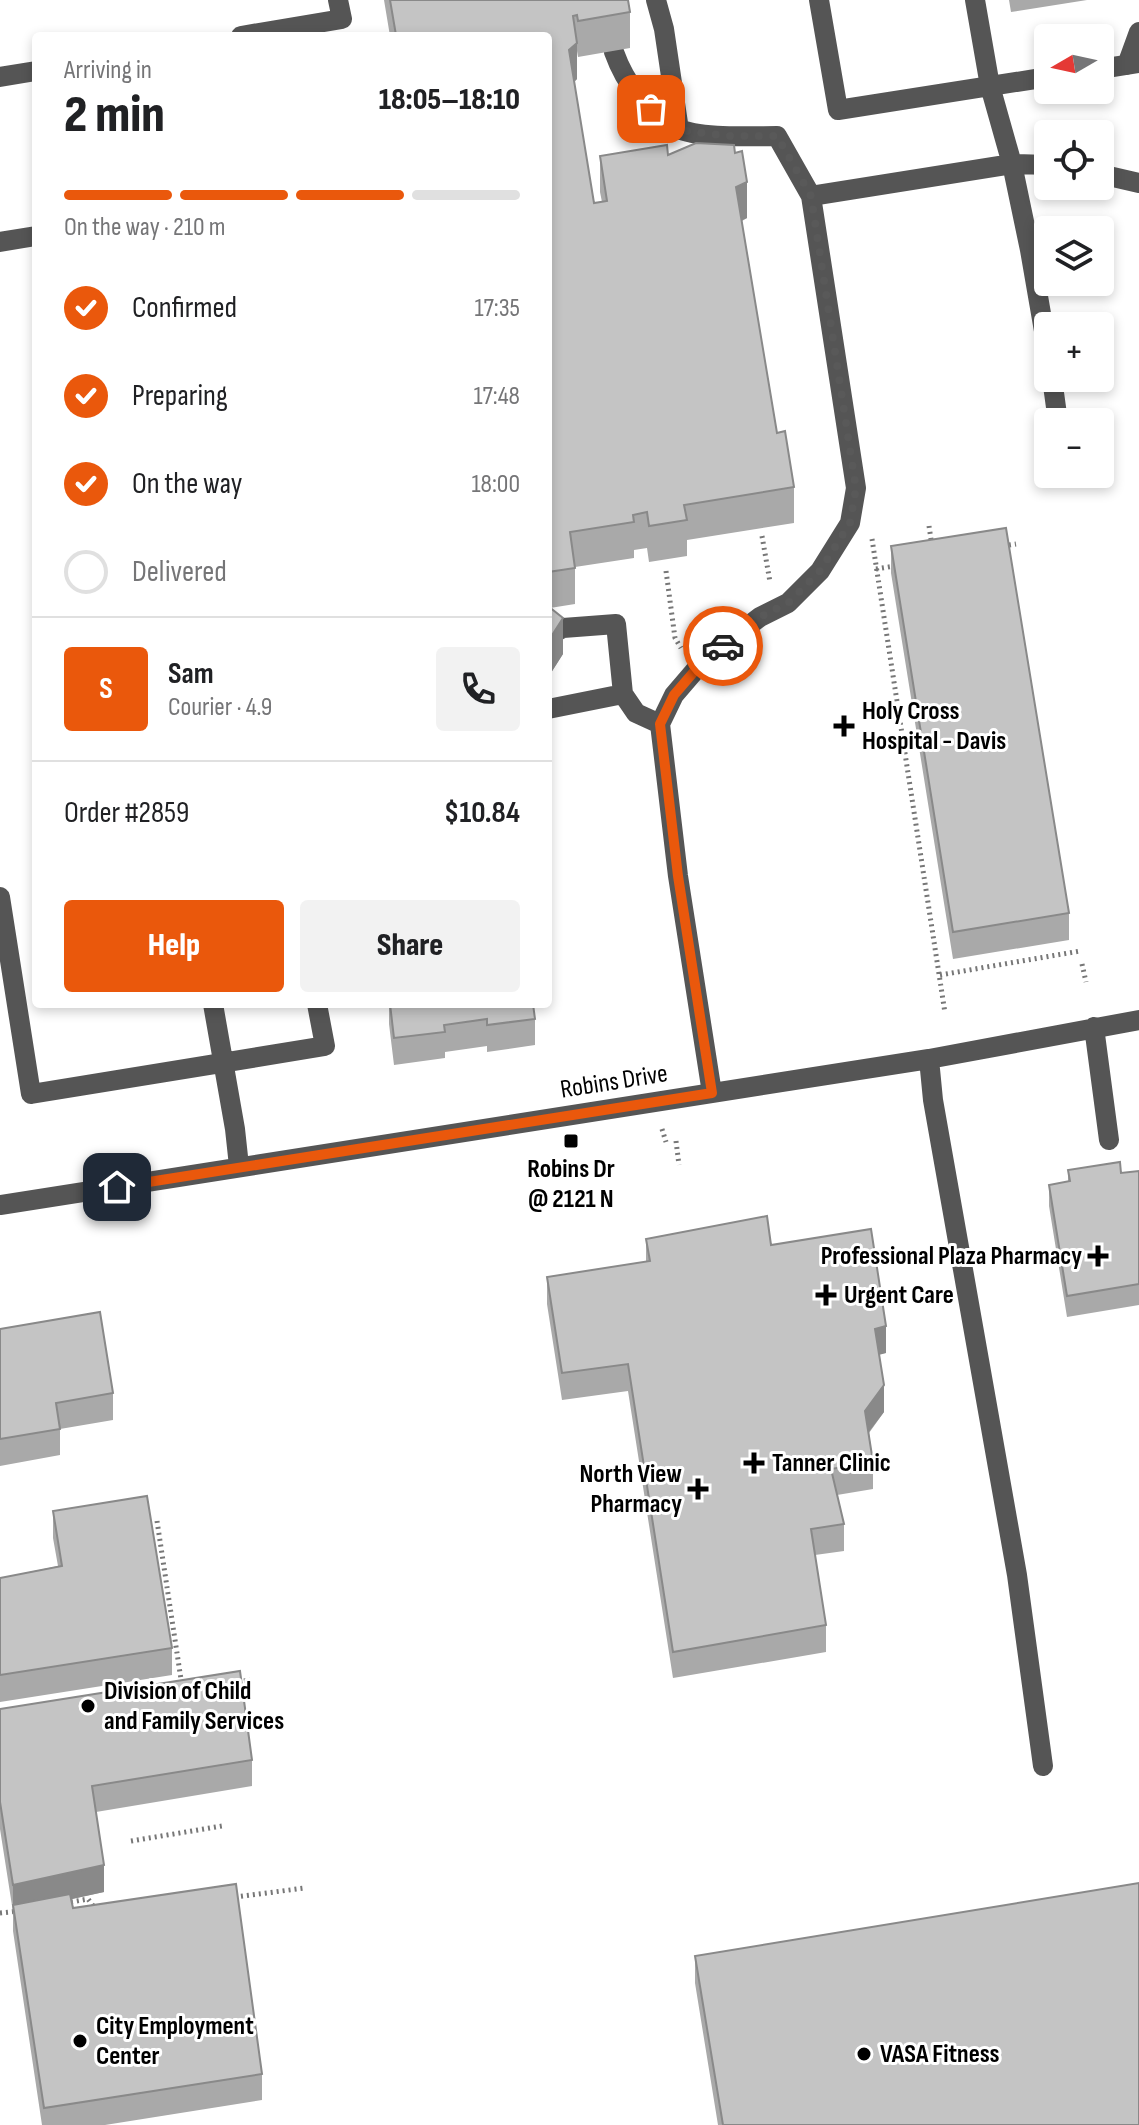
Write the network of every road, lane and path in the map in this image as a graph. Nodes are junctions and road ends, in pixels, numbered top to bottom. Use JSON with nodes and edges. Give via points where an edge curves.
{"nodes":[{"id":1,"x":338,"y":0,"type":"edge"},
{"id":2,"x":656,"y":0,"type":"edge"},
{"id":3,"x":819,"y":0,"type":"edge"},
{"id":4,"x":975,"y":0,"type":"edge"},
{"id":5,"x":265,"y":32,"type":"edge"},
{"id":6,"x":1139,"y":32,"type":"edge"},
{"id":7,"x":614,"y":52,"type":"edge"},
{"id":8,"x":1133,"y":64,"type":"edge"},
{"id":9,"x":32,"y":72,"type":"edge"},
{"id":10,"x":0,"y":77,"type":"edge"},
{"id":11,"x":1034,"y":79,"type":"edge"},
{"id":12,"x":990,"y":86,"type":"junction"},
{"id":13,"x":679,"y":130,"type":"junction"},
{"id":14,"x":1012,"y":164,"type":"junction"},
{"id":15,"x":1034,"y":165,"type":"edge"},
{"id":16,"x":1114,"y":177,"type":"edge"},
{"id":17,"x":1139,"y":183,"type":"edge"},
{"id":18,"x":811,"y":196,"type":"junction"},
{"id":19,"x":32,"y":237,"type":"edge"},
{"id":20,"x":0,"y":242,"type":"edge"},
{"id":21,"x":1041,"y":312,"type":"edge"},
{"id":22,"x":929,"y":526,"type":"dead end"},
{"id":23,"x":870,"y":532,"type":"dead end"},
{"id":24,"x":762,"y":536,"type":"dead end"},
{"id":25,"x":1016,"y":544,"type":"dead end"},
{"id":26,"x":989,"y":549,"type":"edge"},
{"id":27,"x":934,"y":559,"type":"edge"},
{"id":28,"x":905,"y":564,"type":"edge"},
{"id":29,"x":876,"y":569,"type":"junction"},
{"id":30,"x":666,"y":571,"type":"dead end"},
{"id":31,"x":771,"y":586,"type":"dead end"},
{"id":32,"x":552,"y":634,"type":"edge"},
{"id":33,"x":684,"y":654,"type":"dead end"},
{"id":34,"x":623,"y":694,"type":"junction"},
{"id":35,"x":552,"y":706,"type":"edge"},
{"id":36,"x":660,"y":724,"type":"junction"},
{"id":37,"x":0,"y":897,"type":"edge"},
{"id":38,"x":1080,"y":951,"type":"dead end"},
{"id":39,"x":1082,"y":964,"type":"dead end"},
{"id":40,"x":940,"y":975,"type":"junction"},
{"id":41,"x":1086,"y":982,"type":"dead end"},
{"id":42,"x":214,"y":1008,"type":"edge"},
{"id":43,"x":318,"y":1008,"type":"edge"},
{"id":44,"x":945,"y":1013,"type":"dead end"},
{"id":45,"x":1139,"y":1020,"type":"edge"},
{"id":46,"x":1094,"y":1027,"type":"junction"},
{"id":47,"x":929,"y":1059,"type":"junction"},
{"id":48,"x":223,"y":1063,"type":"junction"},
{"id":49,"x":712,"y":1093,"type":"junction"},
{"id":50,"x":662,"y":1129,"type":"dead end"},
{"id":51,"x":1109,"y":1140,"type":"dead end"},
{"id":52,"x":676,"y":1141,"type":"dead end"},
{"id":53,"x":666,"y":1142,"type":"dead end"},
{"id":54,"x":679,"y":1165,"type":"dead end"},
{"id":55,"x":239,"y":1166,"type":"junction"},
{"id":56,"x":0,"y":1205,"type":"edge"},
{"id":57,"x":157,"y":1521,"type":"dead end"},
{"id":58,"x":250,"y":1680,"type":"dead end"},
{"id":59,"x":237,"y":1682,"type":"edge"},
{"id":60,"x":183,"y":1692,"type":"edge"},
{"id":61,"x":1043,"y":1766,"type":"dead end"},
{"id":62,"x":222,"y":1826,"type":"dead end"},
{"id":63,"x":131,"y":1841,"type":"dead end"},
{"id":64,"x":305,"y":1888,"type":"dead end"},
{"id":65,"x":234,"y":1897,"type":"edge"},
{"id":66,"x":58,"y":1904,"type":"edge"},
{"id":67,"x":28,"y":1910,"type":"edge"},
{"id":68,"x":0,"y":1913,"type":"edge"},
{"id":69,"x":100,"y":1915,"type":"edge"}],
"edges":[{"from":1,"to":5,"type":"street","via":[[342,19]]},
{"from":2,"to":13,"type":"street"},
{"from":3,"to":12,"type":"street","via":[[838,110]]},
{"from":4,"to":12,"type":"street"},
{"from":6,"to":8,"type":"street"},
{"from":7,"to":13,"type":"street","via":[[623,77]]},
{"from":9,"to":10,"type":"street"},
{"from":11,"to":12,"type":"street"},
{"from":12,"to":14,"type":"street"},
{"from":13,"to":18,"type":"street","via":[[777,136]]},
{"from":14,"to":15,"type":"street"},
{"from":14,"to":18,"type":"street"},
{"from":14,"to":21,"type":"street"},
{"from":16,"to":17,"type":"street"},
{"from":18,"to":36,"type":"street","via":[[856,488],[850,523],[820,571],[788,603],[760,617],[704,660],[674,695]]},
{"from":19,"to":20,"type":"street"},
{"from":22,"to":27,"type":"path"},
{"from":23,"to":29,"type":"path"},
{"from":24,"to":31,"type":"path"},
{"from":25,"to":26,"type":"path"},
{"from":28,"to":29,"type":"path"},
{"from":29,"to":40,"type":"path"},
{"from":30,"to":33,"type":"path","via":[[675,638]]},
{"from":32,"to":34,"type":"street","via":[[563,628],[616,624]]},
{"from":34,"to":35,"type":"street"},
{"from":34,"to":36,"type":"street","via":[[636,713]]},
{"from":36,"to":49,"type":"street"},
{"from":37,"to":48,"type":"street","via":[[31,1094]]},
{"from":38,"to":40,"type":"path"},
{"from":39,"to":41,"type":"path"},
{"from":40,"to":44,"type":"path"},
{"from":42,"to":48,"type":"street"},
{"from":43,"to":48,"type":"street","via":[[325,1046]]},
{"from":45,"to":46,"type":"street","name":"Robins Drive"},
{"from":46,"to":47,"type":"street","name":"Robins Drive"},
{"from":46,"to":51,"type":"street"},
{"from":47,"to":49,"type":"street","name":"Robins Drive"},
{"from":47,"to":61,"type":"street","via":[[1017,1575]]},
{"from":48,"to":55,"type":"street"},
{"from":49,"to":55,"type":"street","name":"Robins Drive"},
{"from":50,"to":53,"type":"path"},
{"from":52,"to":54,"type":"path"},
{"from":55,"to":56,"type":"street","name":"Robins Drive"},
{"from":57,"to":60,"type":"path"},
{"from":58,"to":59,"type":"path"},
{"from":62,"to":63,"type":"path"},
{"from":64,"to":65,"type":"path"},
{"from":66,"to":69,"type":"path","via":[[88,1899]]},
{"from":67,"to":68,"type":"path"}]}
